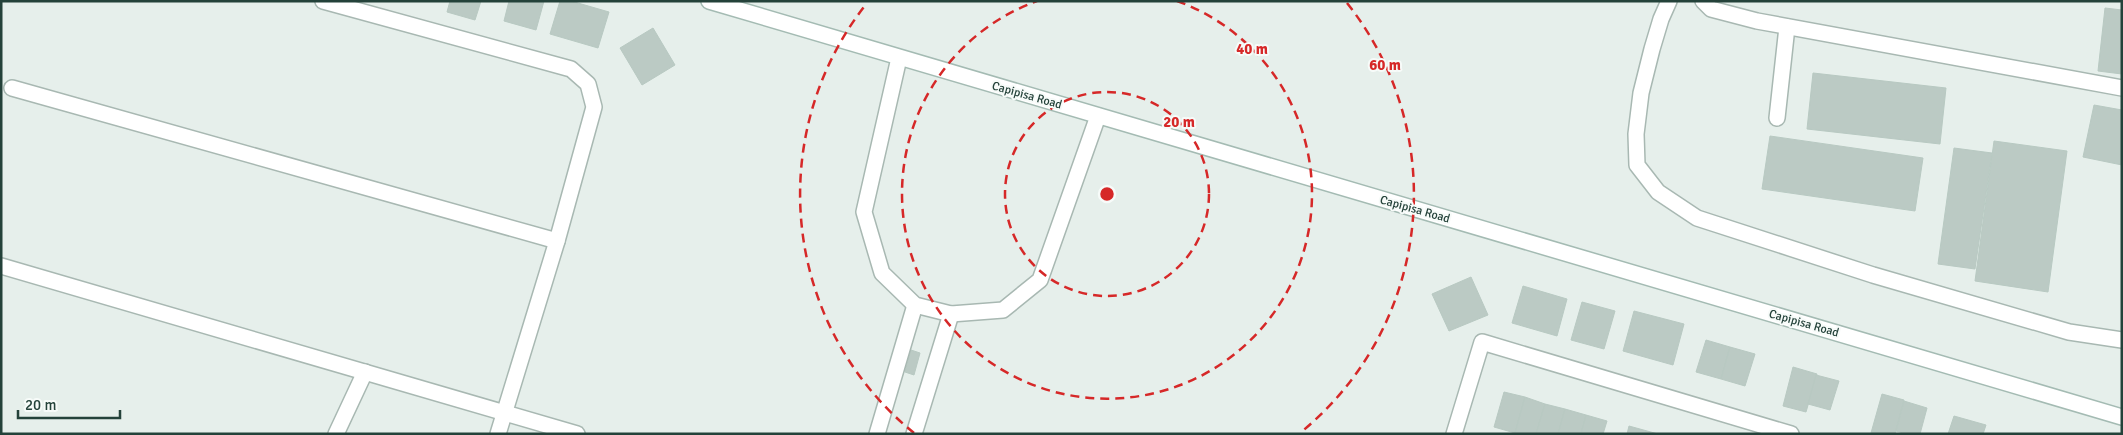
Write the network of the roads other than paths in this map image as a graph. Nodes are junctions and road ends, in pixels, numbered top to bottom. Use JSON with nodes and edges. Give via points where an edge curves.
{"nodes":[{"id":1,"x":323,"y":1,"type":"edge"},
{"id":2,"x":709,"y":1,"type":"edge"},
{"id":3,"x":1669,"y":1,"type":"edge"},
{"id":4,"x":1702,"y":1,"type":"edge"},
{"id":5,"x":1787,"y":26,"type":"junction"},
{"id":6,"x":899,"y":58,"type":"junction"},
{"id":7,"x":12,"y":88,"type":"dead end"},
{"id":8,"x":2122,"y":88,"type":"edge"},
{"id":9,"x":1098,"y":116,"type":"junction"},
{"id":10,"x":1777,"y":118,"type":"dead end"},
{"id":11,"x":557,"y":241,"type":"junction"},
{"id":12,"x":1,"y":266,"type":"edge"},
{"id":13,"x":915,"y":305,"type":"junction"},
{"id":14,"x":951,"y":314,"type":"junction"},
{"id":15,"x":2122,"y":340,"type":"edge"},
{"id":16,"x":365,"y":372,"type":"junction"},
{"id":17,"x":506,"y":412,"type":"junction"},
{"id":18,"x":2122,"y":416,"type":"edge"},
{"id":19,"x":336,"y":434,"type":"edge"},
{"id":20,"x":498,"y":434,"type":"edge"},
{"id":21,"x":577,"y":434,"type":"edge"},
{"id":22,"x":877,"y":434,"type":"edge"},
{"id":23,"x":914,"y":434,"type":"edge"},
{"id":24,"x":1454,"y":434,"type":"edge"},
{"id":25,"x":1791,"y":434,"type":"edge"}],
"edges":[{"from":1,"to":11,"type":"street","via":[[571,69],[588,84],[594,107]]},
{"from":2,"to":6,"type":"street","name":"Capipisa Road"},
{"from":3,"to":15,"type":"street","via":[[1641,93],[1636,134],[1637,165],[1658,192],[1697,218],[1873,275],[2069,332]]},
{"from":4,"to":5,"type":"street","via":[[1711,9]]},
{"from":5,"to":8,"type":"street"},
{"from":5,"to":10,"type":"street"},
{"from":6,"to":9,"type":"street","name":"Capipisa Road"},
{"from":6,"to":13,"type":"street","via":[[864,212],[882,273]]},
{"from":7,"to":11,"type":"street"},
{"from":9,"to":14,"type":"street","via":[[1040,280],[1003,310]]},
{"from":9,"to":18,"type":"street","name":"Capipisa Road"},
{"from":11,"to":17,"type":"street"},
{"from":12,"to":16,"type":"street"},
{"from":13,"to":14,"type":"street"},
{"from":13,"to":22,"type":"street"},
{"from":14,"to":23,"type":"street"},
{"from":16,"to":17,"type":"street"},
{"from":16,"to":19,"type":"street"},
{"from":17,"to":20,"type":"street"},
{"from":17,"to":21,"type":"street"},
{"from":24,"to":25,"type":"street","via":[[1482,342]]}]}
